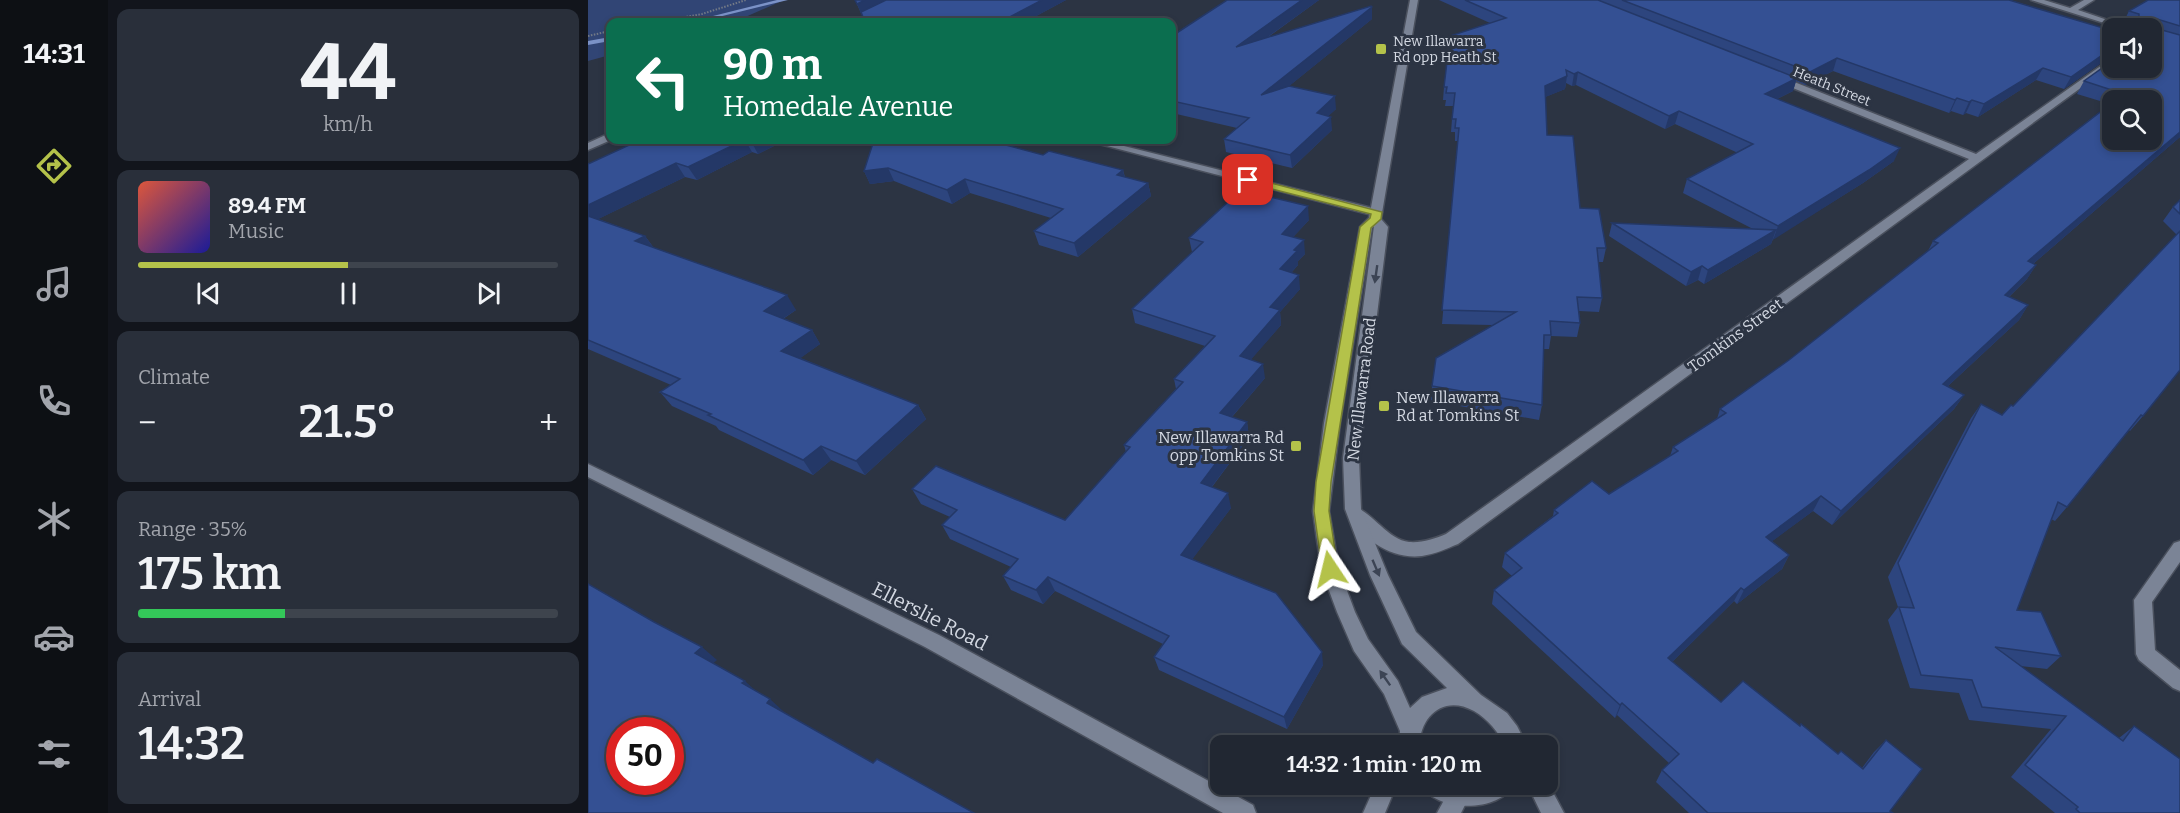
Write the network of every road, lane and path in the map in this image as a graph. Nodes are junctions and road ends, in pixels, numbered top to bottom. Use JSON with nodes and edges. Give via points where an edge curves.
{"nodes":[{"id":1,"x":746,"y":0,"type":"edge"},
{"id":2,"x":907,"y":0,"type":"edge"},
{"id":3,"x":1414,"y":0,"type":"edge"},
{"id":4,"x":2035,"y":0,"type":"edge"},
{"id":5,"x":2090,"y":0,"type":"edge"},
{"id":6,"x":2072,"y":10,"type":"junction"},
{"id":7,"x":680,"y":18,"type":"edge"},
{"id":8,"x":866,"y":18,"type":"edge"},
{"id":9,"x":2102,"y":20,"type":"edge"},
{"id":10,"x":606,"y":32,"type":"edge"},
{"id":11,"x":588,"y":36,"type":"edge"},
{"id":12,"x":2102,"y":68,"type":"edge"},
{"id":13,"x":1766,"y":75,"type":"edge"},
{"id":14,"x":606,"y":138,"type":"edge"},
{"id":15,"x":1104,"y":144,"type":"edge"},
{"id":16,"x":588,"y":147,"type":"edge"},
{"id":17,"x":1976,"y":158,"type":"junction"},
{"id":18,"x":1376,"y":216,"type":"junction"},
{"id":19,"x":588,"y":470,"type":"edge"},
{"id":20,"x":1353,"y":510,"type":"junction"},
{"id":21,"x":2180,"y":548,"type":"edge"},
{"id":22,"x":2180,"y":682,"type":"edge"},
{"id":23,"x":1475,"y":702,"type":"junction"},
{"id":24,"x":1406,"y":735,"type":"edge"},
{"id":25,"x":1410,"y":735,"type":"edge"},
{"id":26,"x":1510,"y":735,"type":"edge"},
{"id":27,"x":1382,"y":795,"type":"edge"},
{"id":28,"x":1446,"y":795,"type":"edge"},
{"id":29,"x":1489,"y":795,"type":"edge"},
{"id":30,"x":1543,"y":795,"type":"edge"},
{"id":31,"x":1462,"y":807,"type":"edge"},
{"id":32,"x":1245,"y":813,"type":"edge"},
{"id":33,"x":1374,"y":813,"type":"edge"},
{"id":34,"x":1553,"y":813,"type":"edge"}],
"edges":[{"from":1,"to":7,"type":"path"},
{"from":2,"to":8,"type":"street"},
{"from":3,"to":18,"type":"street","name":"New Illawarra Road"},
{"from":4,"to":6,"type":"street"},
{"from":5,"to":6,"type":"street"},
{"from":6,"to":9,"type":"street"},
{"from":10,"to":11,"type":"path"},
{"from":12,"to":17,"type":"street","name":"Tomkins Street"},
{"from":13,"to":17,"type":"street","name":"Heath Street"},
{"from":14,"to":16,"type":"street"},
{"from":15,"to":18,"type":"street"},
{"from":17,"to":20,"type":"street","name":"Tomkins Street","via":[[1468,530],[1430,549],[1396,548],[1375,535]]},
{"from":18,"to":20,"type":"street","name":"New Illawarra Road","one_way":true,"via":[[1382,227],[1351,458]]},
{"from":24,"to":18,"type":"street","name":"New Illawarra Road","one_way":true,"via":[[1391,688],[1361,645],[1346,612],[1330,569],[1321,511],[1366,227]]},
{"from":19,"to":32,"type":"street","name":"Ellerslie Road","via":[[932,641]]},
{"from":20,"to":23,"type":"street","name":"New Illawarra Road","one_way":true,"via":[[1409,638]]},
{"from":21,"to":22,"type":"street","via":[[2143,600],[2146,654]]},
{"from":23,"to":25,"type":"street","via":[[1456,696],[1431,702],[1417,712]]},
{"from":23,"to":26,"type":"street","name":"New Illawarra Road","via":[[1499,719]]},
{"from":27,"to":33,"type":"street"},
{"from":28,"to":31,"type":"street"},
{"from":29,"to":31,"type":"street"},
{"from":30,"to":34,"type":"street"}]}
